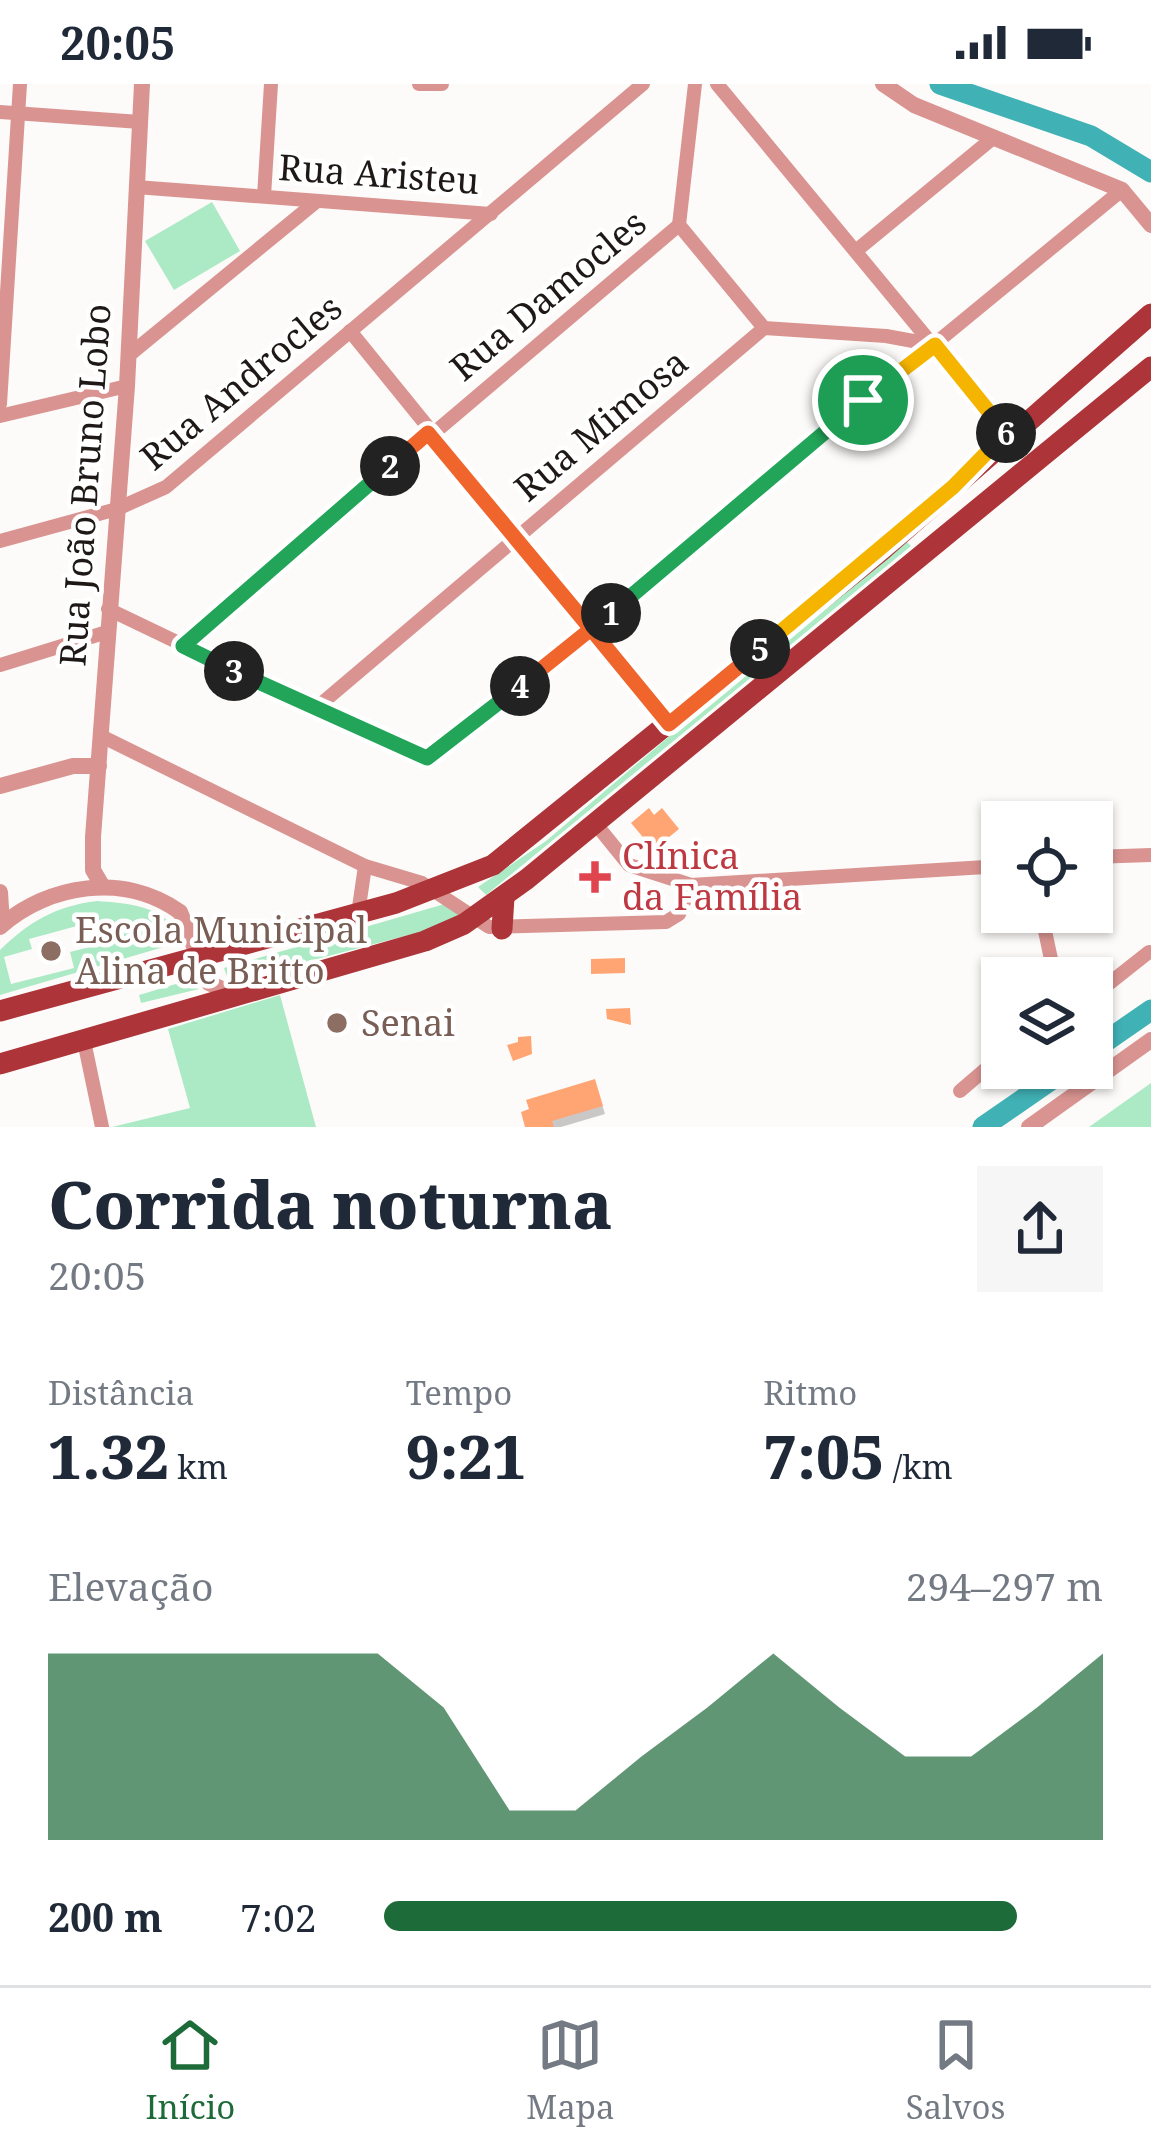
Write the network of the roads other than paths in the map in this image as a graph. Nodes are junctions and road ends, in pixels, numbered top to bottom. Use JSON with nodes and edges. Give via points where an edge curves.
{"nodes":[{"id":1,"x":20,"y":84,"type":"edge"},
{"id":2,"x":142,"y":84,"type":"edge"},
{"id":3,"x":271,"y":84,"type":"edge"},
{"id":4,"x":419,"y":84,"type":"edge"},
{"id":5,"x":442,"y":84,"type":"edge"},
{"id":6,"x":644,"y":84,"type":"edge"},
{"id":7,"x":694,"y":84,"type":"edge"},
{"id":8,"x":717,"y":84,"type":"edge"},
{"id":9,"x":883,"y":84,"type":"edge"},
{"id":10,"x":0,"y":112,"type":"edge"},
{"id":11,"x":19,"y":114,"type":"junction"},
{"id":12,"x":140,"y":122,"type":"junction"},
{"id":13,"x":993,"y":138,"type":"junction"},
{"id":14,"x":136,"y":187,"type":"junction"},
{"id":15,"x":1122,"y":190,"type":"junction"},
{"id":16,"x":264,"y":196,"type":"junction"},
{"id":17,"x":316,"y":200,"type":"junction"},
{"id":18,"x":491,"y":214,"type":"junction"},
{"id":19,"x":679,"y":225,"type":"junction"},
{"id":20,"x":1151,"y":225,"type":"edge"},
{"id":21,"x":857,"y":250,"type":"junction"},
{"id":22,"x":1151,"y":314,"type":"edge"},
{"id":23,"x":764,"y":328,"type":"junction"},
{"id":24,"x":350,"y":331,"type":"junction"},
{"id":25,"x":935,"y":345,"type":"junction"},
{"id":26,"x":128,"y":356,"type":"junction"},
{"id":27,"x":1151,"y":367,"type":"edge"},
{"id":28,"x":127,"y":386,"type":"junction"},
{"id":29,"x":0,"y":404,"type":"edge"},
{"id":30,"x":0,"y":416,"type":"edge"},
{"id":31,"x":428,"y":433,"type":"junction"},
{"id":32,"x":1008,"y":436,"type":"junction"},
{"id":33,"x":117,"y":509,"type":"junction"},
{"id":34,"x":515,"y":535,"type":"junction"},
{"id":35,"x":0,"y":541,"type":"edge"},
{"id":36,"x":108,"y":609,"type":"junction"},
{"id":37,"x":591,"y":629,"type":"junction"},
{"id":38,"x":106,"y":632,"type":"junction"},
{"id":39,"x":183,"y":646,"type":"junction"},
{"id":40,"x":0,"y":665,"type":"edge"},
{"id":41,"x":314,"y":709,"type":"junction"},
{"id":42,"x":669,"y":724,"type":"junction"},
{"id":43,"x":101,"y":736,"type":"junction"},
{"id":44,"x":99,"y":766,"type":"junction"},
{"id":45,"x":0,"y":786,"type":"edge"},
{"id":46,"x":596,"y":823,"type":"junction"},
{"id":47,"x":1151,"y":855,"type":"edge"},
{"id":48,"x":1113,"y":856,"type":"edge"},
{"id":49,"x":365,"y":866,"type":"junction"},
{"id":50,"x":981,"y":867,"type":"edge"},
{"id":51,"x":691,"y":885,"type":"junction"},
{"id":52,"x":103,"y":887,"type":"junction"},
{"id":53,"x":434,"y":891,"type":"junction"},
{"id":54,"x":0,"y":892,"type":"edge"},
{"id":55,"x":504,"y":897,"type":"junction"},
{"id":56,"x":358,"y":914,"type":"junction"},
{"id":57,"x":473,"y":918,"type":"junction"},
{"id":58,"x":1,"y":925,"type":"edge"},
{"id":59,"x":502,"y":929,"type":"junction"},
{"id":60,"x":1149,"y":952,"type":"edge"},
{"id":61,"x":197,"y":955,"type":"junction"},
{"id":62,"x":1113,"y":980,"type":"edge"},
{"id":63,"x":238,"y":997,"type":"junction"},
{"id":64,"x":0,"y":1011,"type":"edge"},
{"id":65,"x":1151,"y":1040,"type":"edge"},
{"id":66,"x":84,"y":1042,"type":"junction"},
{"id":67,"x":0,"y":1064,"type":"edge"},
{"id":68,"x":981,"y":1073,"type":"edge"},
{"id":69,"x":960,"y":1091,"type":"dead end"},
{"id":70,"x":1034,"y":1126,"type":"edge"},
{"id":71,"x":102,"y":1127,"type":"edge"}],
"edges":[{"from":1,"to":11,"type":"street"},
{"from":2,"to":12,"type":"street","name":"Rua João Bruno Lobo"},
{"from":3,"to":16,"type":"street"},
{"from":4,"to":5,"type":"street"},
{"from":6,"to":18,"type":"street","name":"Rua Aristeu"},
{"from":7,"to":19,"type":"street"},
{"from":8,"to":21,"type":"street"},
{"from":9,"to":13,"type":"street"},
{"from":10,"to":11,"type":"street"},
{"from":11,"to":12,"type":"street"},
{"from":11,"to":29,"type":"street"},
{"from":12,"to":14,"type":"street","name":"Rua João Bruno Lobo"},
{"from":13,"to":15,"type":"street"},
{"from":13,"to":21,"type":"street"},
{"from":14,"to":16,"type":"street","name":"Rua Aristeu"},
{"from":14,"to":26,"type":"street","name":"Rua João Bruno Lobo"},
{"from":15,"to":20,"type":"street"},
{"from":15,"to":25,"type":"street"},
{"from":16,"to":17,"type":"street","name":"Rua Aristeu"},
{"from":17,"to":18,"type":"street","name":"Rua Aristeu"},
{"from":17,"to":26,"type":"street"},
{"from":18,"to":24,"type":"street","name":"Rua Androcles"},
{"from":19,"to":23,"type":"street"},
{"from":19,"to":31,"type":"street","name":"Rua Damocles"},
{"from":21,"to":25,"type":"street"},
{"from":22,"to":32,"type":"main road"},
{"from":23,"to":25,"type":"street"},
{"from":23,"to":34,"type":"street","name":"Rua Mimosa"},
{"from":24,"to":31,"type":"street"},
{"from":24,"to":33,"type":"street","name":"Rua Androcles","via":[[166,487]]},
{"from":25,"to":32,"type":"street"},
{"from":25,"to":37,"type":"street"},
{"from":26,"to":28,"type":"street","name":"Rua João Bruno Lobo"},
{"from":27,"to":46,"type":"main road"},
{"from":28,"to":30,"type":"street"},
{"from":28,"to":33,"type":"street","name":"Rua João Bruno Lobo"},
{"from":31,"to":34,"type":"street"},
{"from":31,"to":39,"type":"street","name":"Rua Damocles"},
{"from":32,"to":42,"type":"main road"},
{"from":33,"to":35,"type":"street","name":"Rua Androcles"},
{"from":33,"to":36,"type":"street","name":"Rua João Bruno Lobo"},
{"from":34,"to":37,"type":"street"},
{"from":34,"to":41,"type":"street","name":"Rua Mimosa"},
{"from":36,"to":38,"type":"street","name":"Rua João Bruno Lobo"},
{"from":36,"to":39,"type":"street"},
{"from":37,"to":41,"type":"street","via":[[427,758]]},
{"from":37,"to":42,"type":"street"},
{"from":38,"to":40,"type":"street"},
{"from":38,"to":43,"type":"street","name":"Rua João Bruno Lobo"},
{"from":39,"to":41,"type":"street"},
{"from":42,"to":53,"type":"main road","via":[[515,851]]},
{"from":43,"to":44,"type":"street","name":"Rua João Bruno Lobo"},
{"from":43,"to":49,"type":"street"},
{"from":44,"to":45,"type":"street"},
{"from":44,"to":52,"type":"street","name":"Rua João Bruno Lobo","via":[[92,860]]},
{"from":46,"to":51,"type":"street","via":[[629,865]]},
{"from":46,"to":55,"type":"main road"},
{"from":47,"to":48,"type":"street"},
{"from":49,"to":53,"type":"street"},
{"from":49,"to":56,"type":"street"},
{"from":50,"to":51,"type":"street"},
{"from":51,"to":59,"type":"street","via":[[679,914],[666,922]]},
{"from":52,"to":58,"type":"street","via":[[57,893]]},
{"from":52,"to":61,"type":"street","via":[[170,904],[186,921]]},
{"from":53,"to":56,"type":"main road"},
{"from":53,"to":57,"type":"street"},
{"from":54,"to":58,"type":"street"},
{"from":55,"to":57,"type":"main road"},
{"from":55,"to":59,"type":"main road"},
{"from":56,"to":61,"type":"main road"},
{"from":57,"to":59,"type":"street"},
{"from":57,"to":63,"type":"main road","via":[[424,941]]},
{"from":60,"to":62,"type":"street"},
{"from":61,"to":63,"type":"street","via":[[209,983]]},
{"from":61,"to":64,"type":"main road"},
{"from":63,"to":66,"type":"main road"},
{"from":65,"to":70,"type":"street"},
{"from":66,"to":67,"type":"main road"},
{"from":66,"to":71,"type":"street"},
{"from":68,"to":69,"type":"street"}]}
